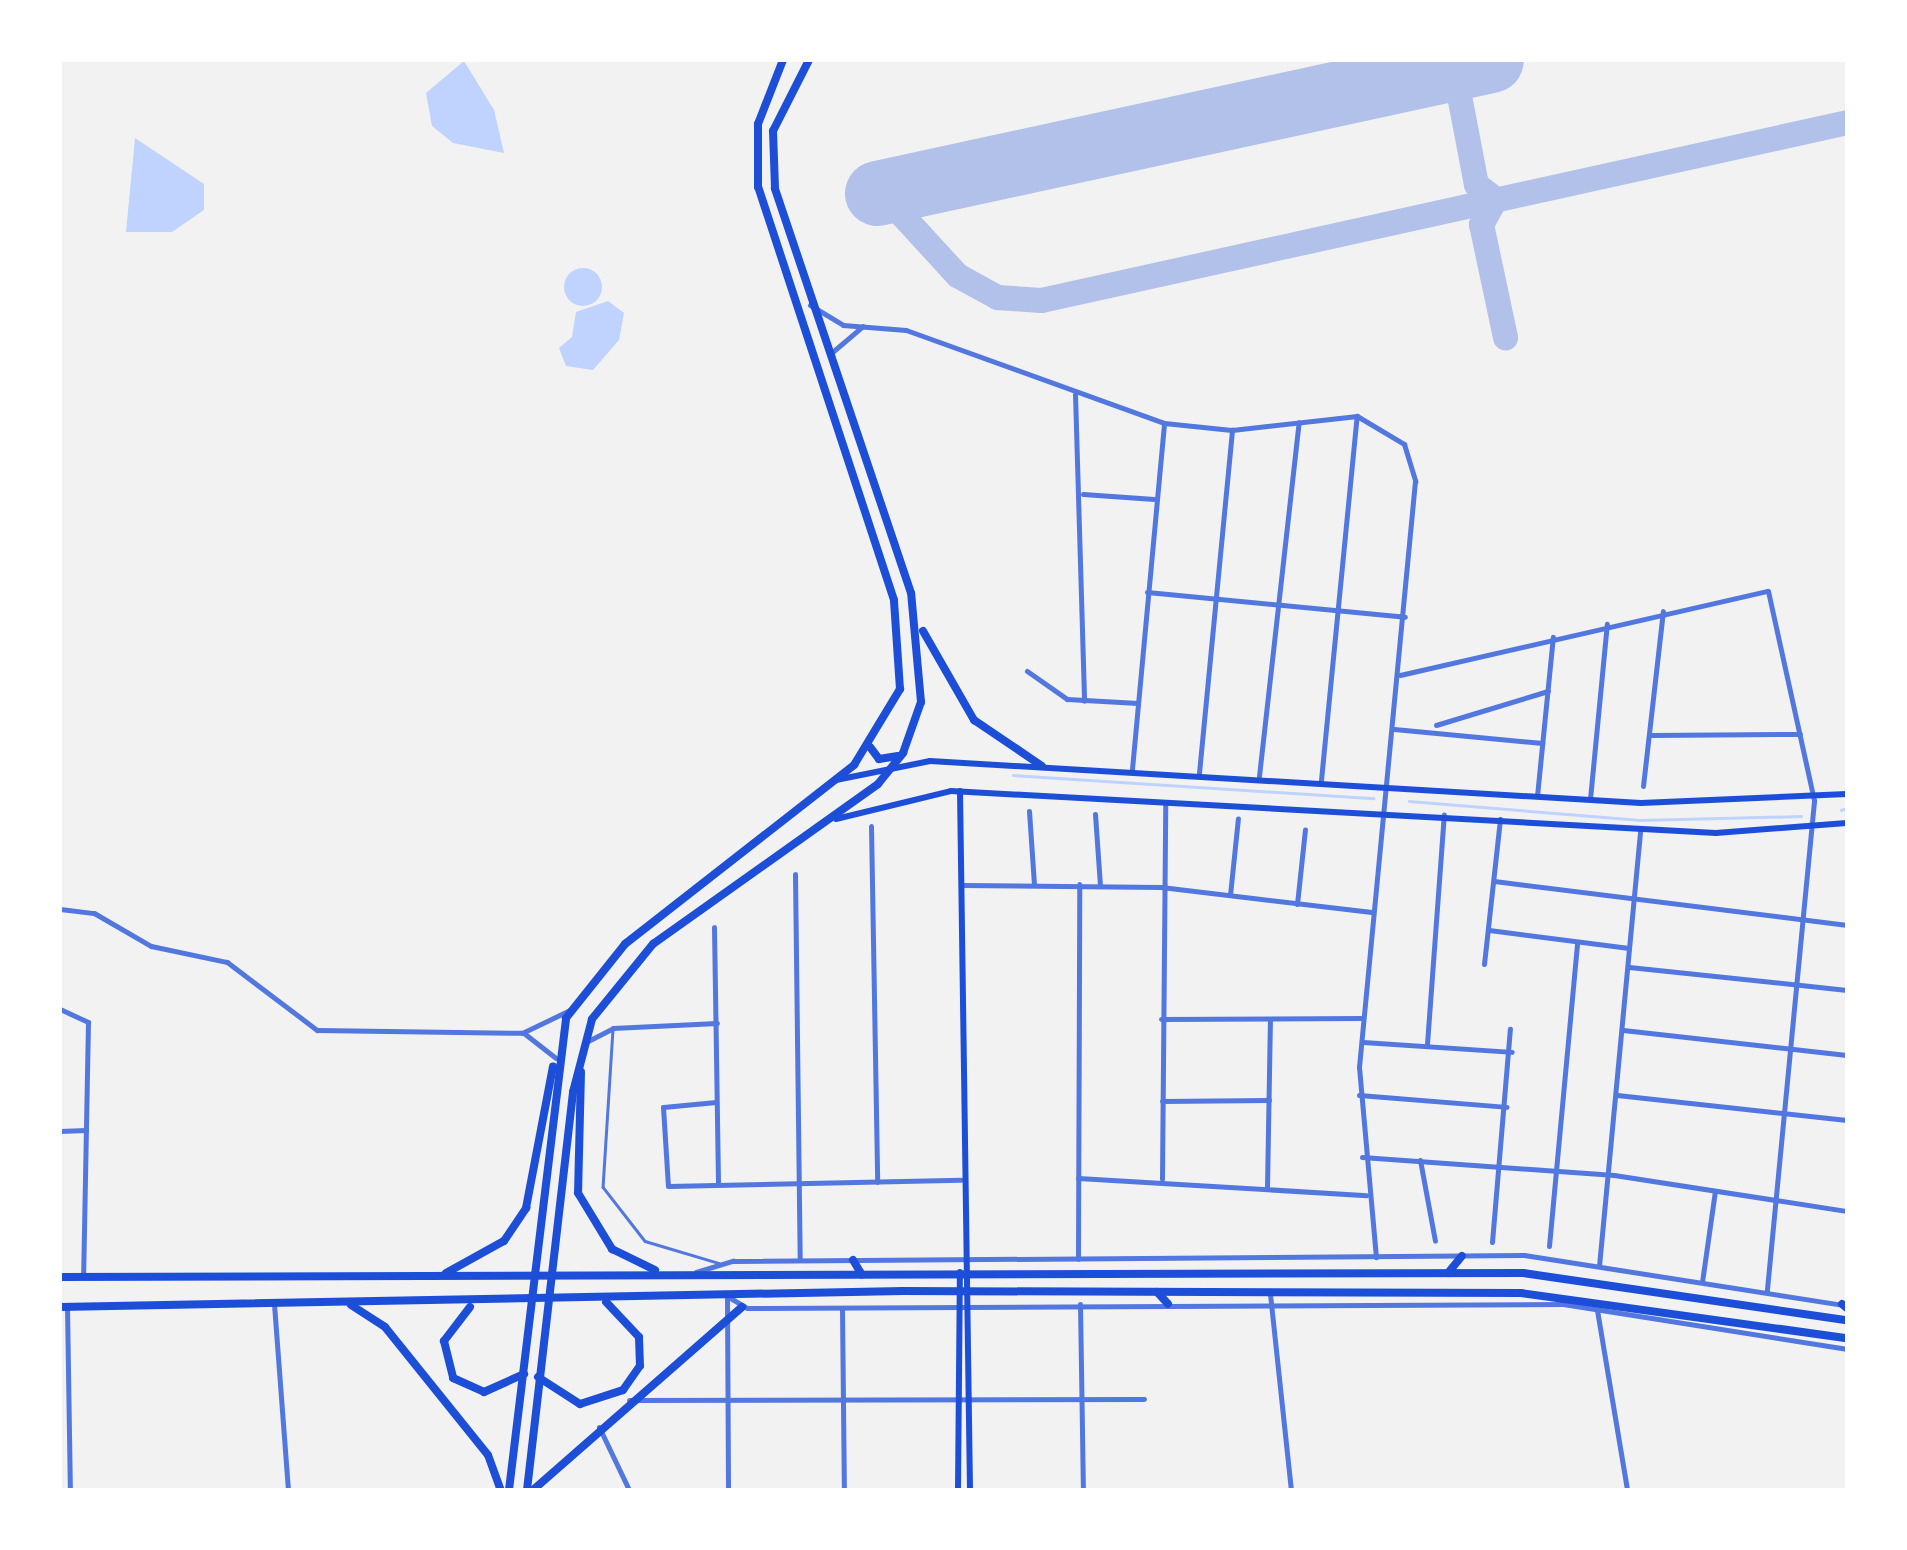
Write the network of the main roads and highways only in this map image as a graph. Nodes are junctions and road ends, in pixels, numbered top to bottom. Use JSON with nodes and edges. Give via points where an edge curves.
{"nodes":[{"id":1,"x":784,"y":60,"type":"edge"},
{"id":2,"x":809,"y":60,"type":"edge"},
{"id":3,"x":918,"y":622,"type":"junction"},
{"id":4,"x":870,"y":747,"type":"junction"},
{"id":5,"x":903,"y":753,"type":"junction"},
{"id":6,"x":895,"y":765,"type":"junction"},
{"id":7,"x":1042,"y":766,"type":"junction"},
{"id":8,"x":835,"y":781,"type":"junction"},
{"id":9,"x":960,"y":792,"type":"junction"},
{"id":10,"x":1847,"y":794,"type":"edge"},
{"id":11,"x":836,"y":818,"type":"junction"},
{"id":12,"x":1847,"y":823,"type":"edge"},
{"id":13,"x":581,"y":1057,"type":"junction"},
{"id":14,"x":556,"y":1058,"type":"junction"},
{"id":15,"x":1462,"y":1256,"type":"road end"},
{"id":16,"x":1208,"y":1258,"type":"road end"},
{"id":17,"x":853,"y":1260,"type":"road end"},
{"id":18,"x":664,"y":1272,"type":"junction"},
{"id":19,"x":1210,"y":1272,"type":"junction"},
{"id":20,"x":1448,"y":1273,"type":"junction"},
{"id":21,"x":962,"y":1274,"type":"junction"},
{"id":22,"x":862,"y":1275,"type":"junction"},
{"id":23,"x":429,"y":1276,"type":"junction"},
{"id":24,"x":60,"y":1278,"type":"edge"},
{"id":25,"x":961,"y":1291,"type":"junction"},
{"id":26,"x":1157,"y":1292,"type":"junction"},
{"id":27,"x":1436,"y":1292,"type":"junction"},
{"id":28,"x":602,"y":1299,"type":"junction"},
{"id":29,"x":342,"y":1302,"type":"junction"},
{"id":30,"x":476,"y":1304,"type":"junction"},
{"id":31,"x":1168,"y":1304,"type":"road end"},
{"id":32,"x":1443,"y":1304,"type":"road end"},
{"id":33,"x":64,"y":1307,"type":"edge"},
{"id":34,"x":742,"y":1307,"type":"road end"},
{"id":35,"x":1847,"y":1320,"type":"edge"},
{"id":36,"x":1847,"y":1338,"type":"edge"},
{"id":37,"x":524,"y":1374,"type":"junction"},
{"id":38,"x":538,"y":1377,"type":"junction"},
{"id":39,"x":501,"y":1490,"type":"edge"},
{"id":40,"x":509,"y":1490,"type":"edge"},
{"id":41,"x":530,"y":1490,"type":"edge"},
{"id":42,"x":958,"y":1490,"type":"edge"},
{"id":43,"x":970,"y":1490,"type":"edge"}],
"edges":[{"from":1,"to":4,"type":"main road","via":[[758,124],[758,187],[903,650],[895,706]]},
{"from":2,"to":3,"type":"main road","via":[[778,116],[771,162],[810,305]]},
{"from":3,"to":5,"type":"main road","via":[[922,698]]},
{"from":3,"to":7,"type":"main road","via":[[974,720]]},
{"from":4,"to":5,"type":"main road","via":[[884,760]]},
{"from":4,"to":8,"type":"main road"},
{"from":5,"to":6,"type":"main road"},
{"from":6,"to":7,"type":"main road"},
{"from":6,"to":8,"type":"main road"},
{"from":6,"to":11,"type":"main road"},
{"from":7,"to":10,"type":"main road","via":[[1590,799],[1814,801]]},
{"from":8,"to":14,"type":"main road","via":[[625,944],[572,1008]]},
{"from":9,"to":11,"type":"main road"},
{"from":9,"to":12,"type":"main road","via":[[1640,830]]},
{"from":9,"to":21,"type":"main road"},
{"from":11,"to":13,"type":"main road","via":[[624,969]]},
{"from":13,"to":18,"type":"main road","via":[[578,1193],[612,1248]]},
{"from":13,"to":38,"type":"main road"},
{"from":14,"to":23,"type":"main road","via":[[534,1184],[516,1227],[488,1254]]},
{"from":14,"to":37,"type":"main road"},
{"from":15,"to":20,"type":"main road"},
{"from":16,"to":19,"type":"main road"},
{"from":17,"to":22,"type":"main road"},
{"from":18,"to":22,"type":"main road"},
{"from":18,"to":23,"type":"main road"},
{"from":19,"to":20,"type":"main road"},
{"from":19,"to":21,"type":"main road"},
{"from":20,"to":35,"type":"main road","via":[[1568,1275]]},
{"from":21,"to":22,"type":"main road"},
{"from":21,"to":25,"type":"main road"},
{"from":23,"to":24,"type":"main road"},
{"from":25,"to":26,"type":"main road"},
{"from":25,"to":28,"type":"main road"},
{"from":25,"to":42,"type":"main road"},
{"from":25,"to":43,"type":"main road","via":[[967,1305]]},
{"from":26,"to":27,"type":"main road"},
{"from":26,"to":31,"type":"main road"},
{"from":27,"to":32,"type":"main road"},
{"from":27,"to":36,"type":"main road","via":[[1563,1294]]},
{"from":28,"to":30,"type":"main road"},
{"from":28,"to":38,"type":"main road","via":[[639,1338],[634,1379],[609,1399],[580,1404]]},
{"from":29,"to":30,"type":"main road"},
{"from":29,"to":33,"type":"main road"},
{"from":29,"to":39,"type":"main road","via":[[385,1327],[488,1456]]},
{"from":30,"to":37,"type":"main road","via":[[448,1326],[443,1354],[452,1378],[484,1392]]},
{"from":34,"to":41,"type":"main road","via":[[728,1311]]},
{"from":37,"to":40,"type":"main road"},
{"from":38,"to":41,"type":"main road"}]}
